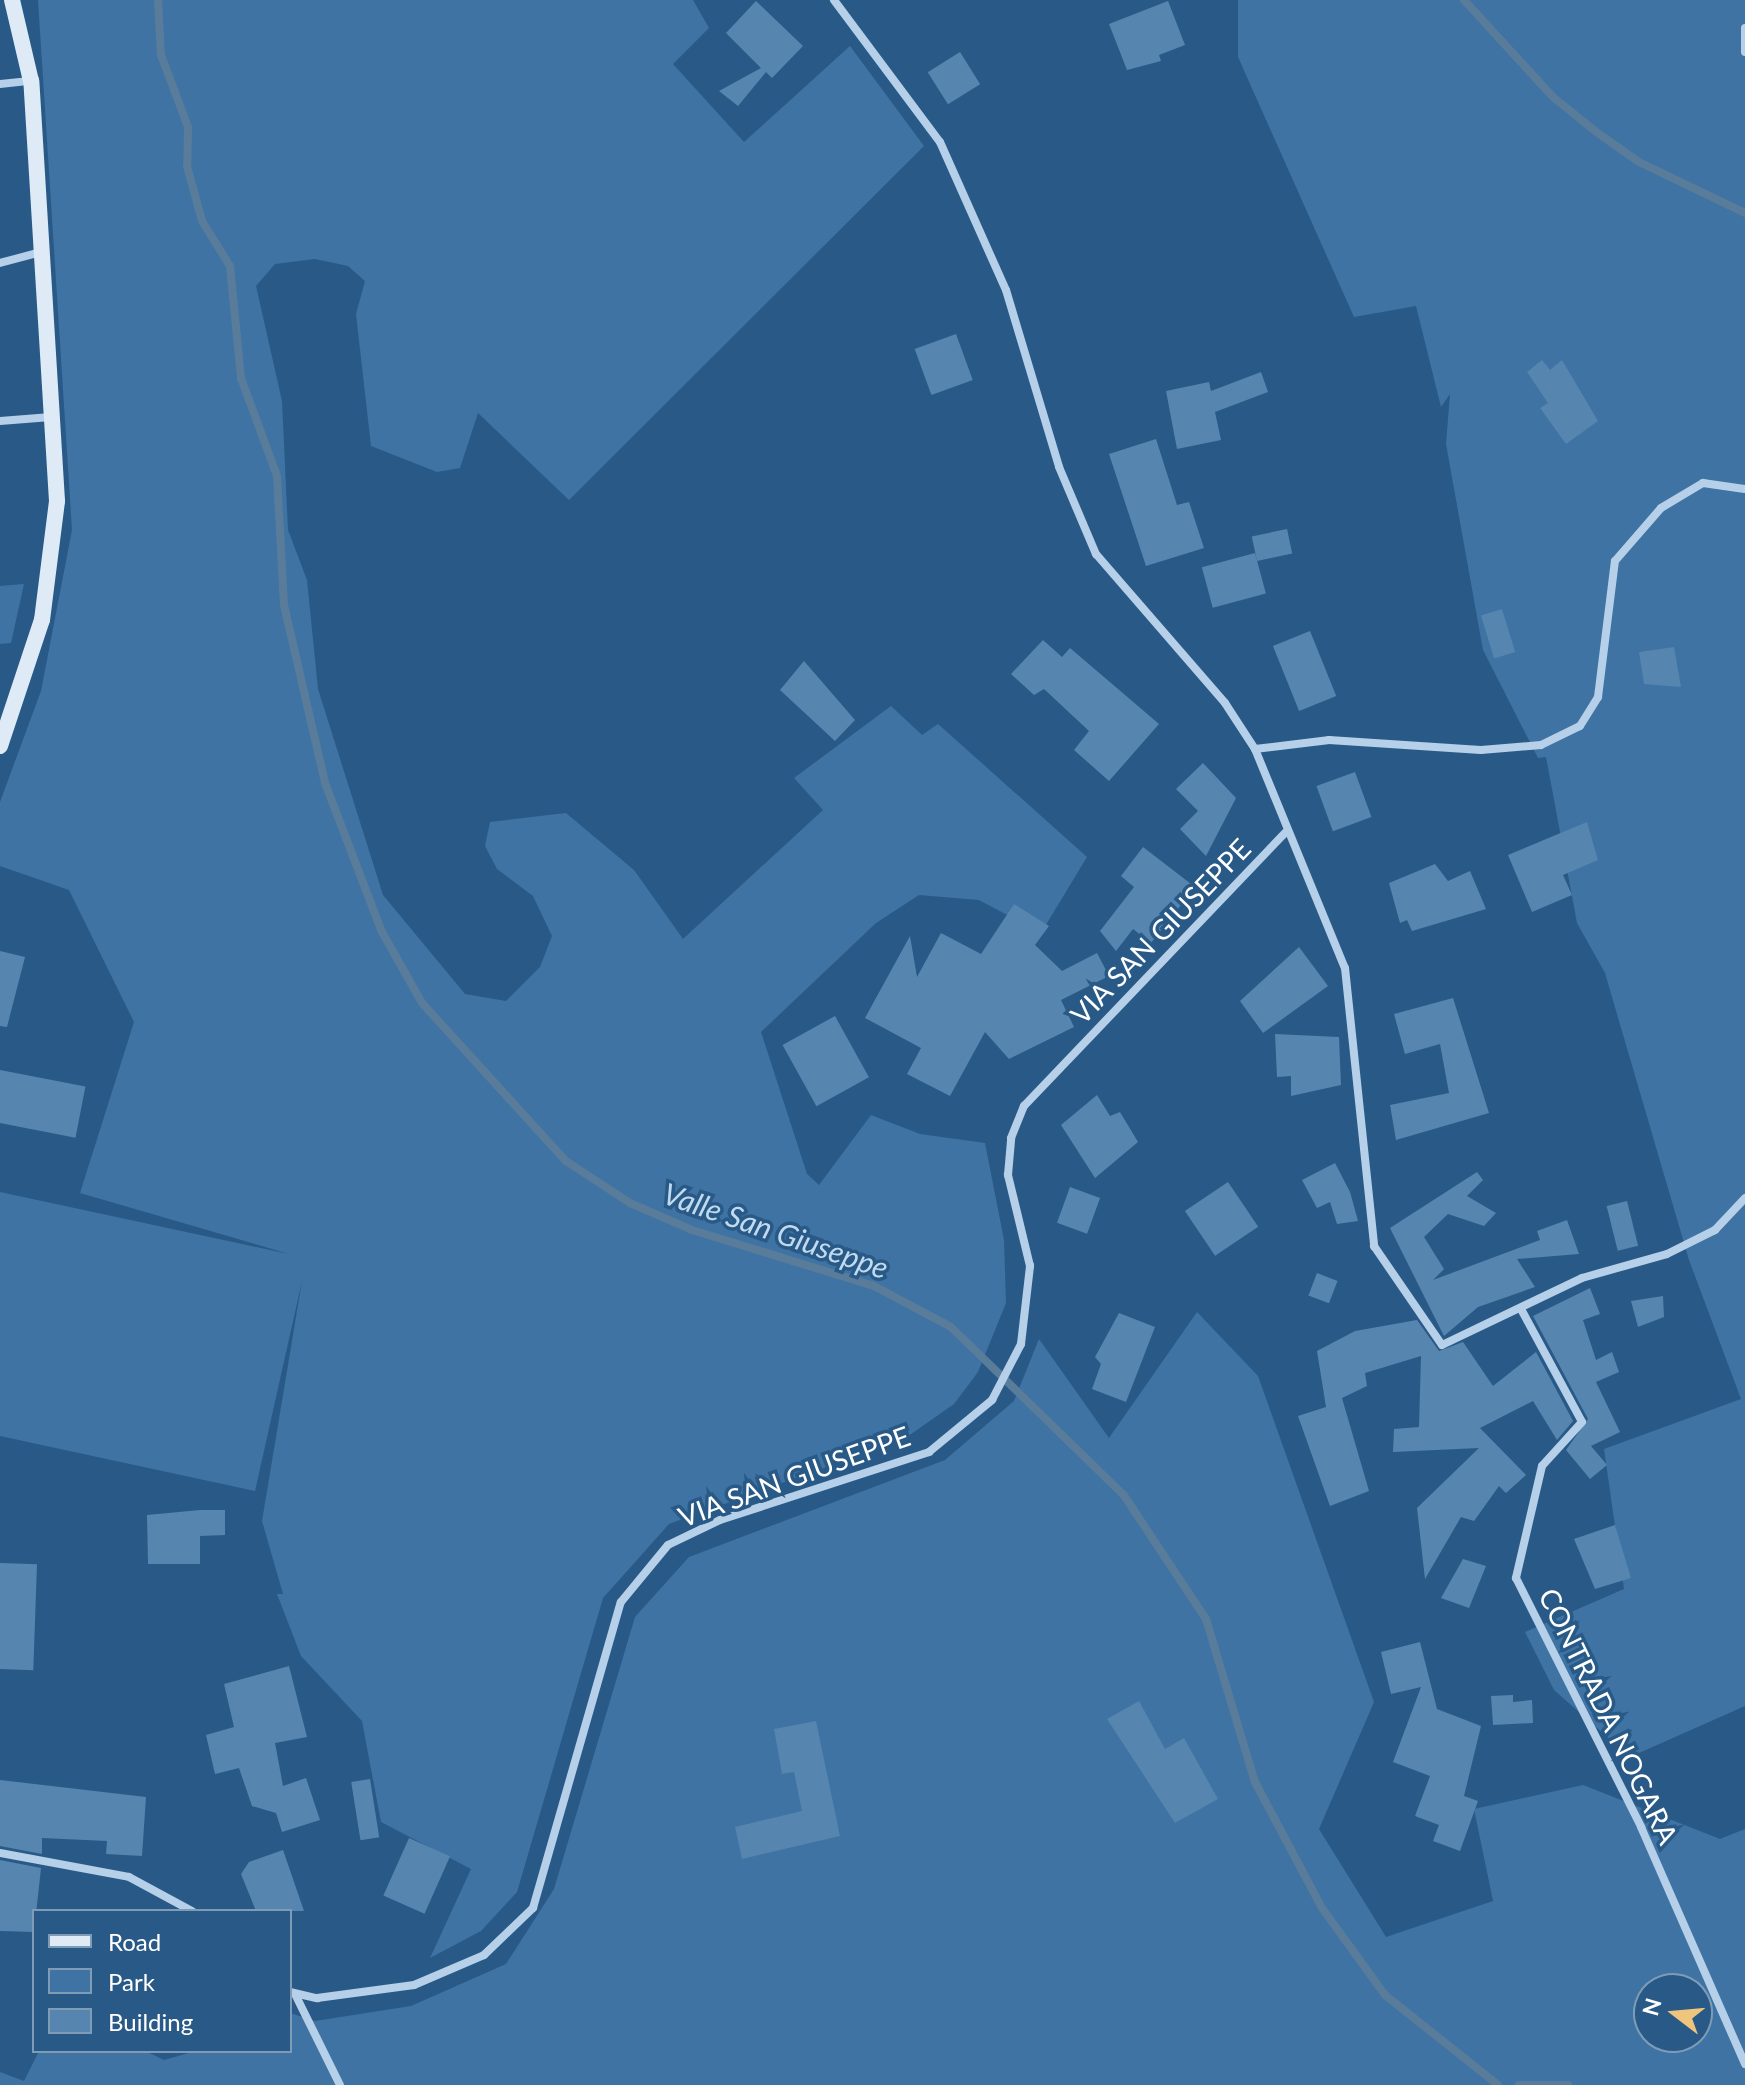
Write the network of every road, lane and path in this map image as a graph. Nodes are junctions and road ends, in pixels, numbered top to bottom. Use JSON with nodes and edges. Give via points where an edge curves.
{"nodes":[{"id":1,"x":12,"y":0,"type":"edge"},
{"id":2,"x":834,"y":0,"type":"edge"},
{"id":3,"x":1745,"y":28,"type":"edge"},
{"id":4,"x":1745,"y":52,"type":"edge"},
{"id":5,"x":31,"y":81,"type":"junction"},
{"id":6,"x":0,"y":84,"type":"edge"},
{"id":7,"x":37,"y":253,"type":"junction"},
{"id":8,"x":0,"y":263,"type":"edge"},
{"id":9,"x":51,"y":417,"type":"junction"},
{"id":10,"x":0,"y":421,"type":"edge"},
{"id":11,"x":1745,"y":489,"type":"edge"},
{"id":12,"x":0,"y":746,"type":"edge"},
{"id":13,"x":1255,"y":749,"type":"junction"},
{"id":14,"x":1285,"y":833,"type":"junction"},
{"id":15,"x":1745,"y":1198,"type":"edge"},
{"id":16,"x":1521,"y":1309,"type":"junction"},
{"id":17,"x":0,"y":1853,"type":"edge"},
{"id":18,"x":188,"y":1909,"type":"edge"},
{"id":19,"x":293,"y":1994,"type":"edge"},
{"id":20,"x":1745,"y":2064,"type":"edge"},
{"id":21,"x":340,"y":2085,"type":"edge"}],
"edges":[{"from":1,"to":5,"type":"street"},
{"from":2,"to":13,"type":"street","via":[[940,142],[1006,290],[1059,467],[1096,554],[1225,703]]},
{"from":3,"to":4,"type":"street"},
{"from":5,"to":6,"type":"street"},
{"from":5,"to":7,"type":"street"},
{"from":7,"to":8,"type":"street"},
{"from":7,"to":9,"type":"street"},
{"from":9,"to":10,"type":"street"},
{"from":9,"to":12,"type":"street","via":[[57,501],[42,620]]},
{"from":11,"to":13,"type":"street","via":[[1703,483],[1661,508],[1615,561],[1598,697],[1580,726],[1541,745],[1481,750],[1329,740]]},
{"from":13,"to":14,"type":"street"},
{"from":14,"to":16,"type":"street","via":[[1345,968],[1374,1246],[1442,1345]]},
{"from":14,"to":19,"type":"street","name":"VIA SAN GIUSEPPE","via":[[1024,1106],[1011,1138],[1008,1175],[1030,1266],[1021,1344],[992,1400],[929,1452],[720,1520],[668,1545],[621,1602],[533,1908],[484,1955],[414,1985]]},
{"from":15,"to":16,"type":"street","via":[[1715,1230],[1667,1254],[1582,1278]]},
{"from":16,"to":20,"type":"street","name":"CONTRADA NOGARA","via":[[1582,1422],[1542,1466],[1516,1578],[1641,1827]]},
{"from":17,"to":18,"type":"street","via":[[129,1877]]},
{"from":19,"to":21,"type":"street"}]}
